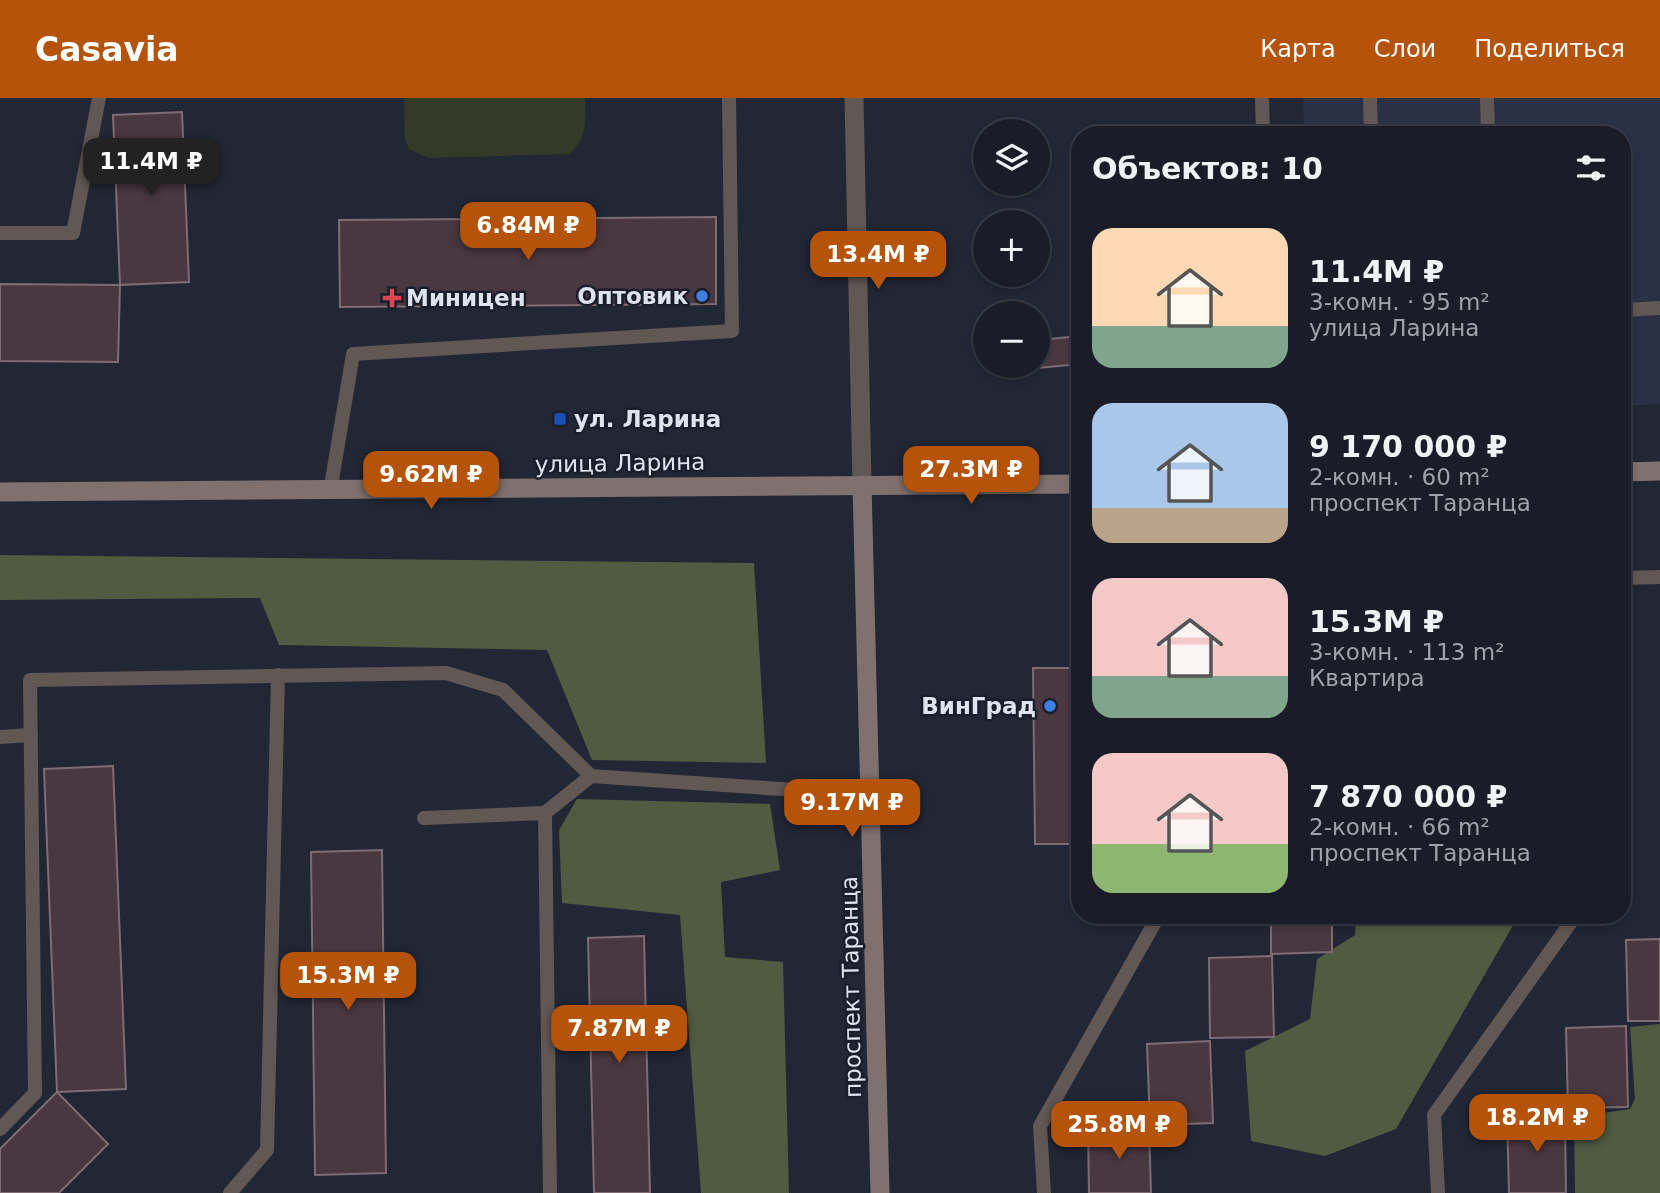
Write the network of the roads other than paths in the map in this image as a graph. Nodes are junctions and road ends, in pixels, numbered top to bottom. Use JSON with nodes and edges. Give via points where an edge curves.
{"nodes":[{"id":1,"x":99,"y":98,"type":"edge"},
{"id":2,"x":729,"y":98,"type":"edge"},
{"id":3,"x":854,"y":98,"type":"edge"},
{"id":4,"x":1262,"y":98,"type":"edge"},
{"id":5,"x":1370,"y":98,"type":"edge"},
{"id":6,"x":1487,"y":98,"type":"edge"},
{"id":7,"x":1263,"y":126,"type":"edge"},
{"id":8,"x":1371,"y":126,"type":"edge"},
{"id":9,"x":1488,"y":126,"type":"edge"},
{"id":10,"x":0,"y":233,"type":"edge"},
{"id":11,"x":1660,"y":308,"type":"edge"},
{"id":12,"x":1631,"y":310,"type":"edge"},
{"id":13,"x":1660,"y":471,"type":"edge"},
{"id":14,"x":1631,"y":472,"type":"edge"},
{"id":15,"x":1071,"y":484,"type":"edge"},
{"id":16,"x":862,"y":485,"type":"junction"},
{"id":17,"x":0,"y":492,"type":"edge"},
{"id":18,"x":330,"y":492,"type":"junction"},
{"id":19,"x":1660,"y":577,"type":"edge"},
{"id":20,"x":1631,"y":578,"type":"edge"},
{"id":21,"x":278,"y":675,"type":"junction"},
{"id":22,"x":31,"y":735,"type":"junction"},
{"id":23,"x":0,"y":737,"type":"edge"},
{"id":24,"x":591,"y":776,"type":"junction"},
{"id":25,"x":870,"y":795,"type":"junction"},
{"id":26,"x":545,"y":813,"type":"junction"},
{"id":27,"x":424,"y":818,"type":"dead end"},
{"id":28,"x":1154,"y":924,"type":"edge"},
{"id":29,"x":1570,"y":924,"type":"edge"},
{"id":30,"x":0,"y":1129,"type":"edge"},
{"id":31,"x":230,"y":1193,"type":"edge"},
{"id":32,"x":550,"y":1193,"type":"edge"},
{"id":33,"x":880,"y":1193,"type":"edge"},
{"id":34,"x":1044,"y":1193,"type":"edge"},
{"id":35,"x":1438,"y":1193,"type":"edge"}],
"edges":[{"from":1,"to":10,"type":"lane","via":[[74,233]]},
{"from":2,"to":18,"type":"lane","via":[[732,331],[353,354]]},
{"from":3,"to":16,"type":"street"},
{"from":4,"to":7,"type":"lane"},
{"from":5,"to":8,"type":"lane"},
{"from":6,"to":9,"type":"lane"},
{"from":11,"to":12,"type":"lane"},
{"from":13,"to":14,"type":"main road"},
{"from":15,"to":16,"type":"main road","name":"улица Ларина"},
{"from":16,"to":18,"type":"main road","name":"улица Ларина"},
{"from":16,"to":25,"type":"main road","name":"проспект Таранца"},
{"from":17,"to":18,"type":"main road","name":"улица Ларина"},
{"from":19,"to":20,"type":"lane"},
{"from":21,"to":22,"type":"lane","via":[[30,680]]},
{"from":21,"to":24,"type":"lane","via":[[446,673],[503,690]]},
{"from":21,"to":31,"type":"lane","via":[[267,1150]]},
{"from":22,"to":23,"type":"lane"},
{"from":22,"to":30,"type":"lane","via":[[35,1093]]},
{"from":24,"to":25,"type":"lane"},
{"from":24,"to":26,"type":"lane"},
{"from":25,"to":33,"type":"main road","name":"проспект Таранца"},
{"from":26,"to":27,"type":"lane"},
{"from":26,"to":32,"type":"lane"},
{"from":28,"to":34,"type":"lane","via":[[1040,1126]]},
{"from":29,"to":35,"type":"lane","via":[[1434,1115]]}]}
